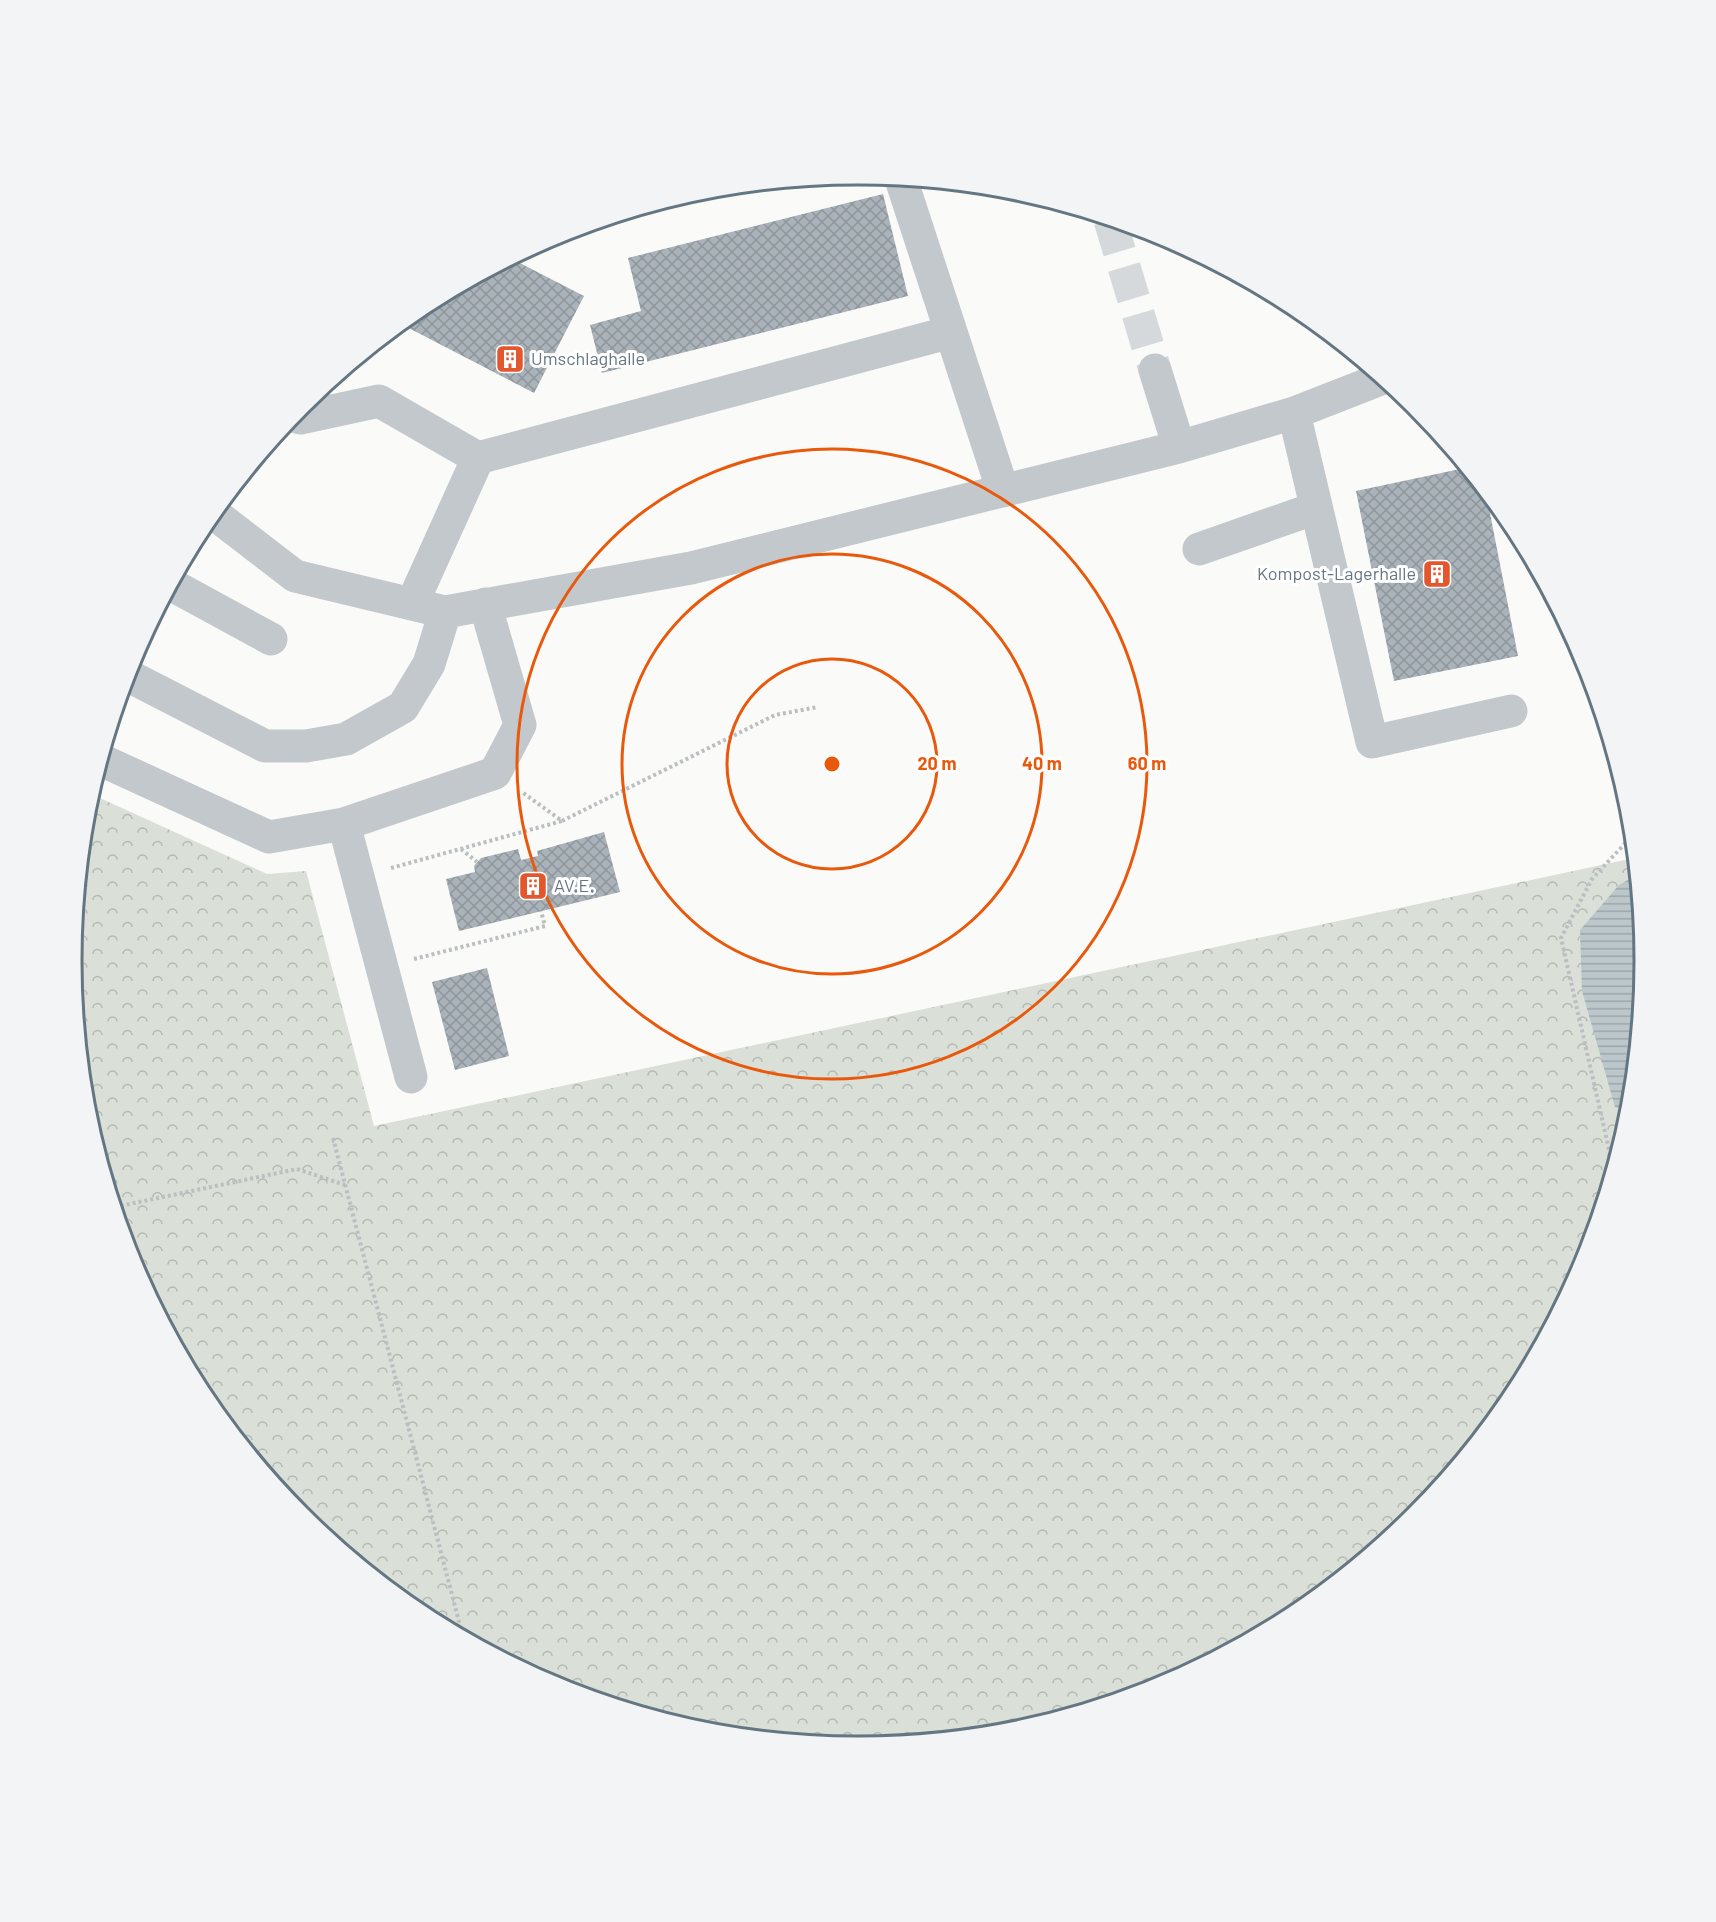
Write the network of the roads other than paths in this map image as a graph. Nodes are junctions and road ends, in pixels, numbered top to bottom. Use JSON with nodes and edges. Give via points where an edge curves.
{"nodes":[{"id":1,"x":904,"y":187,"type":"edge"},
{"id":2,"x":951,"y":332,"type":"junction"},
{"id":3,"x":1155,"y":370,"type":"tunnel mouth"},
{"id":4,"x":1373,"y":381,"type":"edge"},
{"id":5,"x":1294,"y":412,"type":"junction"},
{"id":6,"x":307,"y":417,"type":"edge"},
{"id":7,"x":1179,"y":447,"type":"junction"},
{"id":8,"x":478,"y":458,"type":"junction"},
{"id":9,"x":1003,"y":491,"type":"junction"},
{"id":10,"x":1316,"y":508,"type":"junction"},
{"id":11,"x":221,"y":519,"type":"edge"},
{"id":12,"x":1199,"y":549,"type":"dead end"},
{"id":13,"x":178,"y":588,"type":"edge"},
{"id":14,"x":412,"y":604,"type":"junction"},
{"id":15,"x":485,"y":604,"type":"junction"},
{"id":16,"x":445,"y":612,"type":"junction"},
{"id":17,"x":271,"y":639,"type":"dead end"},
{"id":18,"x":136,"y":680,"type":"edge"},
{"id":19,"x":1511,"y":711,"type":"dead end"},
{"id":20,"x":108,"y":763,"type":"edge"},
{"id":21,"x":344,"y":824,"type":"junction"},
{"id":22,"x":411,"y":1077,"type":"dead end"}],
"edges":[{"from":1,"to":2,"type":"lane"},
{"from":2,"to":8,"type":"lane"},
{"from":2,"to":9,"type":"lane"},
{"from":3,"to":7,"type":"lane"},
{"from":4,"to":5,"type":"lane"},
{"from":5,"to":7,"type":"lane"},
{"from":5,"to":10,"type":"lane"},
{"from":6,"to":8,"type":"lane","via":[[379,401]]},
{"from":7,"to":9,"type":"lane"},
{"from":8,"to":14,"type":"lane"},
{"from":9,"to":15,"type":"lane","via":[[691,568]]},
{"from":10,"to":12,"type":"lane"},
{"from":10,"to":19,"type":"lane","via":[[1372,742]]},
{"from":11,"to":14,"type":"lane","via":[[295,576]]},
{"from":13,"to":17,"type":"lane"},
{"from":14,"to":16,"type":"lane"},
{"from":15,"to":16,"type":"lane"},
{"from":15,"to":21,"type":"lane","via":[[520,724],[495,773]]},
{"from":16,"to":18,"type":"lane","via":[[429,664],[404,707],[346,739],[306,746],[264,746]]},
{"from":20,"to":21,"type":"lane","via":[[269,837]]},
{"from":21,"to":22,"type":"lane"}]}
